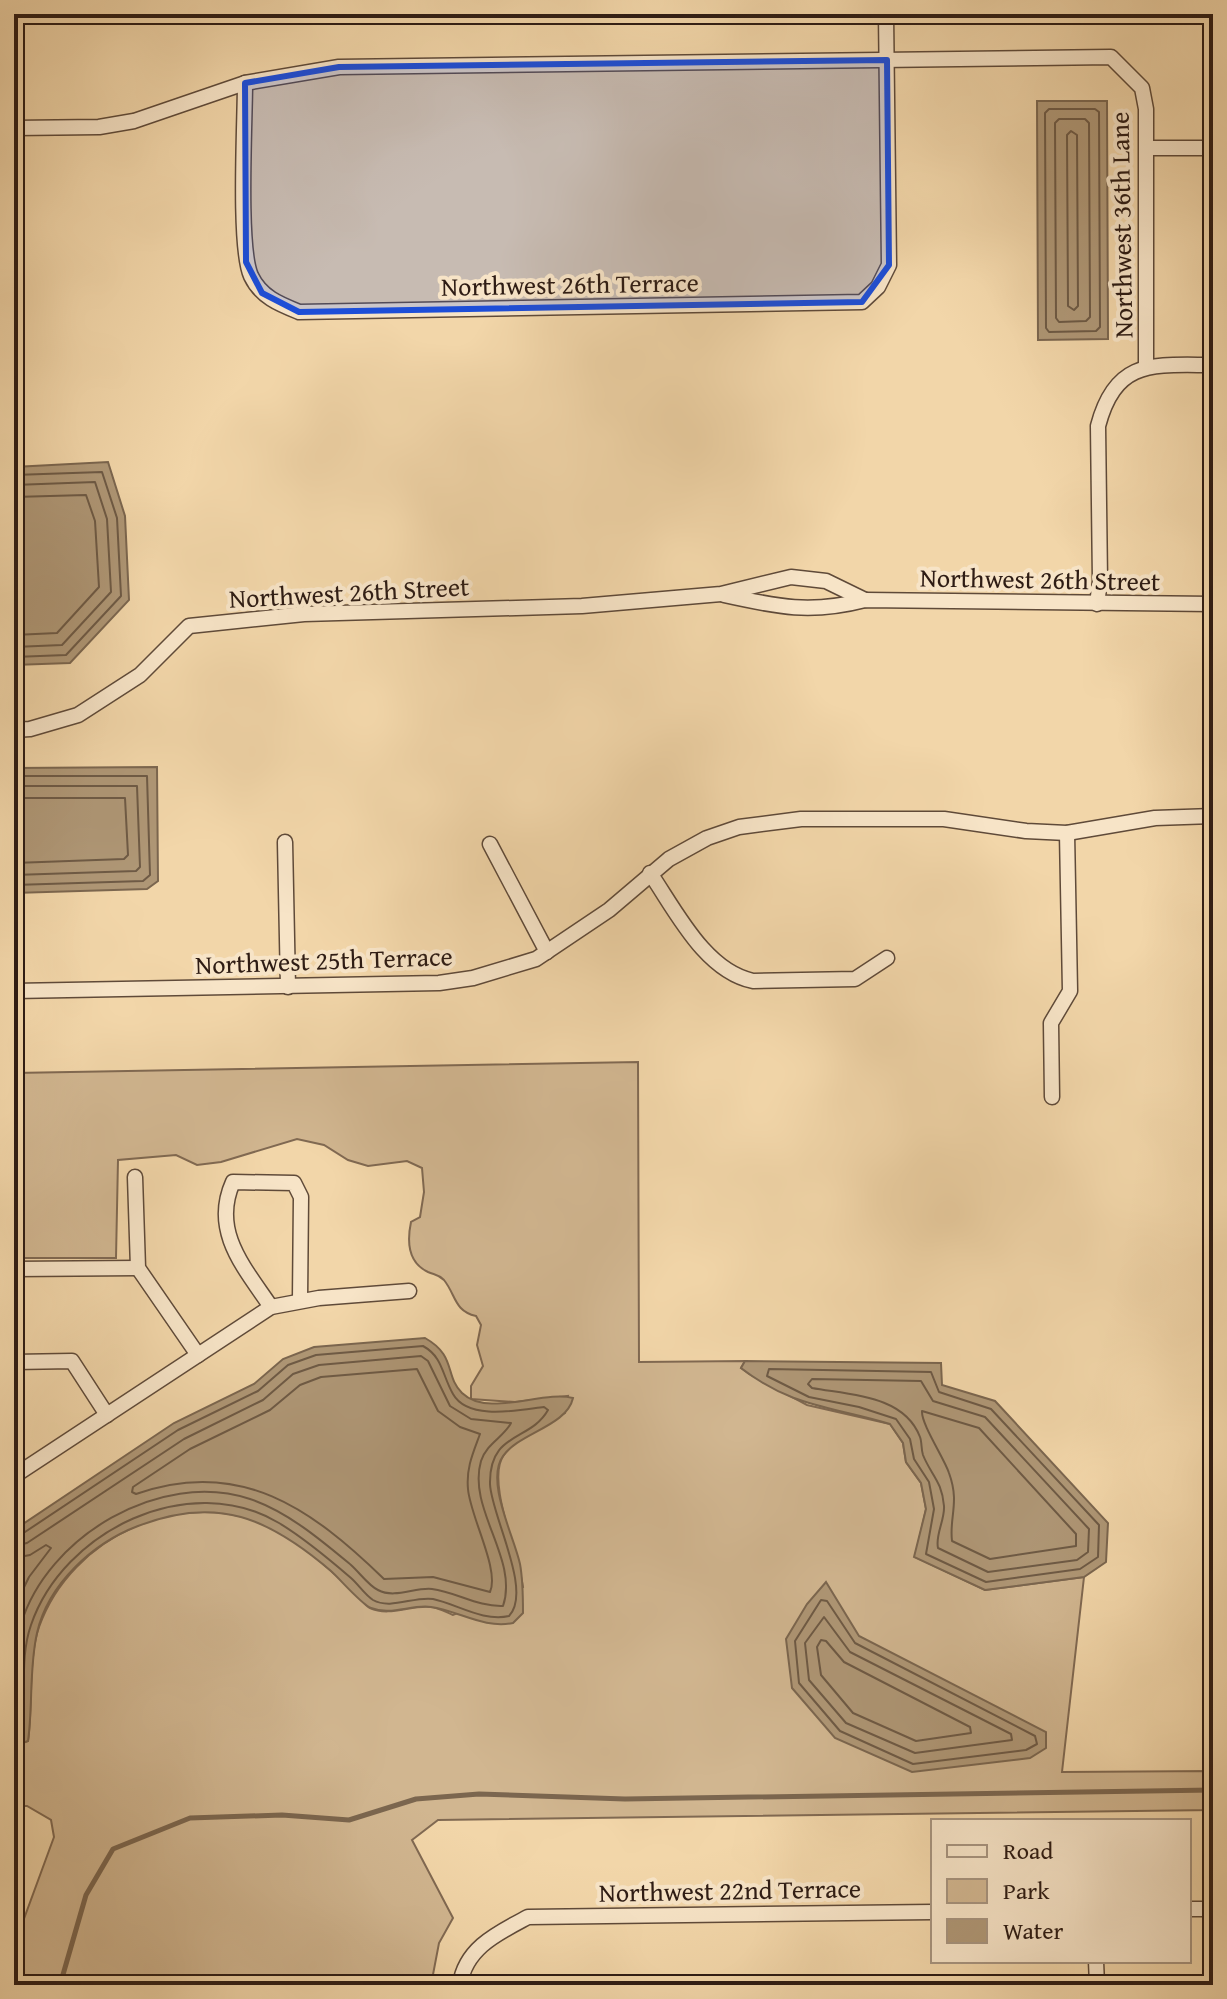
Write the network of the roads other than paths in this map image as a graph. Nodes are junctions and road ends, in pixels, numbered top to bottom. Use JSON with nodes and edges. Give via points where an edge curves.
{"nodes":[{"id":1,"x":886,"y":14,"type":"edge"},
{"id":2,"x":887,"y":60,"type":"junction"},
{"id":3,"x":245,"y":83,"type":"junction"},
{"id":4,"x":14,"y":128,"type":"edge"},
{"id":5,"x":1147,"y":148,"type":"junction"},
{"id":6,"x":1213,"y":148,"type":"edge"},
{"id":7,"x":1213,"y":365,"type":"edge"},
{"id":8,"x":1146,"y":366,"type":"junction"},
{"id":9,"x":721,"y":594,"type":"junction"},
{"id":10,"x":865,"y":600,"type":"junction"},
{"id":11,"x":1097,"y":604,"type":"junction"},
{"id":12,"x":1213,"y":604,"type":"edge"},
{"id":13,"x":14,"y":730,"type":"edge"},
{"id":14,"x":1213,"y":816,"type":"edge"},
{"id":15,"x":1067,"y":833,"type":"junction"},
{"id":16,"x":285,"y":842,"type":"dead end"},
{"id":17,"x":490,"y":844,"type":"dead end"},
{"id":18,"x":650,"y":873,"type":"junction"},
{"id":19,"x":547,"y":952,"type":"junction"},
{"id":20,"x":887,"y":958,"type":"dead end"},
{"id":21,"x":288,"y":987,"type":"junction"},
{"id":22,"x":14,"y":991,"type":"edge"},
{"id":23,"x":1052,"y":1097,"type":"dead end"},
{"id":24,"x":135,"y":1177,"type":"dead end"},
{"id":25,"x":138,"y":1268,"type":"junction"},
{"id":26,"x":14,"y":1269,"type":"edge"},
{"id":27,"x":409,"y":1291,"type":"dead end"},
{"id":28,"x":300,"y":1300,"type":"junction"},
{"id":29,"x":271,"y":1307,"type":"junction"},
{"id":30,"x":198,"y":1355,"type":"junction"},
{"id":31,"x":14,"y":1362,"type":"edge"},
{"id":32,"x":107,"y":1415,"type":"junction"},
{"id":33,"x":14,"y":1476,"type":"edge"},
{"id":34,"x":1191,"y":1909,"type":"edge"},
{"id":35,"x":1213,"y":1909,"type":"edge"},
{"id":36,"x":931,"y":1912,"type":"edge"},
{"id":37,"x":1096,"y":1963,"type":"edge"},
{"id":38,"x":460,"y":1985,"type":"edge"},
{"id":39,"x":1097,"y":1985,"type":"edge"}],
"edges":[{"from":1,"to":2,"type":"street"},
{"from":2,"to":3,"type":"street","via":[[339,67]]},
{"from":2,"to":3,"type":"street","name":"Northwest 26th Terrace","via":[[889,265],[878,287],[862,302],[299,312],[262,293],[246,262]]},
{"from":2,"to":5,"type":"street","name":"Northwest 36th Lane","via":[[1111,57],[1142,88]]},
{"from":3,"to":4,"type":"street","via":[[134,121]]},
{"from":5,"to":6,"type":"street"},
{"from":5,"to":8,"type":"street","name":"Northwest 36th Lane"},
{"from":7,"to":8,"type":"street"},
{"from":8,"to":11,"type":"street","name":"Northwest 36th Lane","via":[[1127,374],[1113,389],[1098,426]]},
{"from":9,"to":10,"type":"street","name":"Northwest 26th Street","via":[[797,610],[834,609]]},
{"from":9,"to":10,"type":"street","name":"Northwest 26th Street","via":[[807,577]]},
{"from":9,"to":13,"type":"street","name":"Northwest 26th Street","via":[[582,606],[304,614],[189,626],[140,675],[78,715]]},
{"from":10,"to":11,"type":"street","name":"Northwest 26th Street"},
{"from":11,"to":12,"type":"street","name":"Northwest 26th Street"},
{"from":14,"to":15,"type":"street","name":"Northwest 25th Terrace","via":[[1155,818]]},
{"from":15,"to":18,"type":"street","name":"Northwest 25th Terrace","via":[[944,819],[772,821],[707,838]]},
{"from":15,"to":23,"type":"street","via":[[1070,991],[1051,1023]]},
{"from":16,"to":21,"type":"street"},
{"from":17,"to":19,"type":"street"},
{"from":18,"to":19,"type":"street","name":"Northwest 25th Terrace","via":[[609,910]]},
{"from":18,"to":20,"type":"street","via":[[710,957],[739,978],[855,979]]},
{"from":19,"to":21,"type":"street","name":"Northwest 25th Terrace","via":[[504,969],[439,983]]},
{"from":21,"to":22,"type":"street","name":"Northwest 25th Terrace"},
{"from":24,"to":25,"type":"street"},
{"from":25,"to":26,"type":"street"},
{"from":25,"to":30,"type":"street"},
{"from":27,"to":28,"type":"street"},
{"from":28,"to":29,"type":"street"},
{"from":28,"to":29,"type":"street","via":[[301,1197],[294,1183],[233,1182],[225,1201],[228,1238]]},
{"from":29,"to":30,"type":"street"},
{"from":30,"to":32,"type":"street"},
{"from":31,"to":32,"type":"street","via":[[72,1361]]},
{"from":32,"to":33,"type":"street"},
{"from":34,"to":35,"type":"street"},
{"from":36,"to":38,"type":"street","name":"Northwest 22nd Terrace","via":[[528,1917],[486,1939],[462,1970]]},
{"from":37,"to":39,"type":"street"}]}
